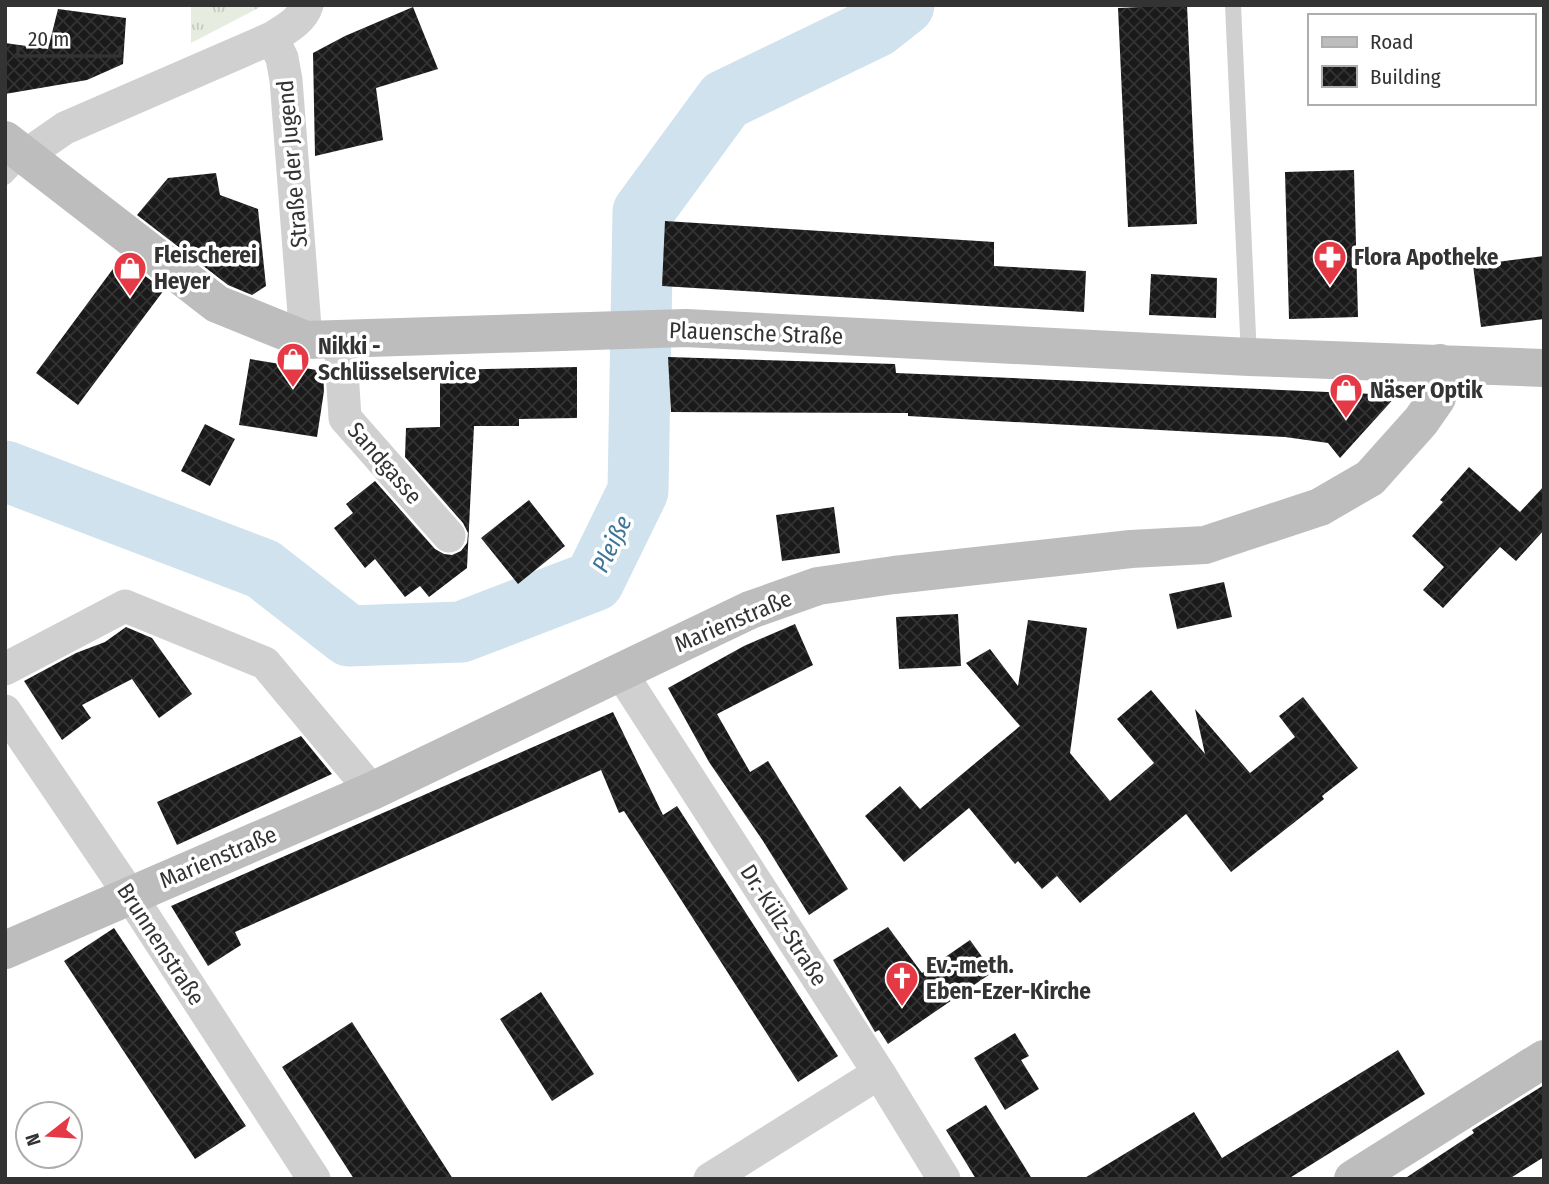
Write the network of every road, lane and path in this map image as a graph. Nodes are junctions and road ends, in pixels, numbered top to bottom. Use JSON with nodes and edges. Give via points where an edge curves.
{"nodes":[{"id":1,"x":307,"y":5,"type":"edge"},
{"id":2,"x":1233,"y":5,"type":"edge"},
{"id":3,"x":272,"y":38,"type":"junction"},
{"id":4,"x":12,"y":157,"type":"edge"},
{"id":5,"x":323,"y":340,"type":"junction"},
{"id":6,"x":1248,"y":357,"type":"junction"},
{"id":7,"x":1440,"y":363,"type":"junction"},
{"id":8,"x":1544,"y":368,"type":"edge"},
{"id":9,"x":449,"y":536,"type":"dead end"},
{"id":10,"x":5,"y":669,"type":"edge"},
{"id":11,"x":621,"y":673,"type":"junction"},
{"id":12,"x":5,"y":711,"type":"edge"},
{"id":13,"x":372,"y":791,"type":"junction"},
{"id":14,"x":130,"y":895,"type":"junction"},
{"id":15,"x":5,"y":950,"type":"edge"},
{"id":16,"x":1544,"y":1059,"type":"edge"},
{"id":17,"x":879,"y":1073,"type":"junction"},
{"id":18,"x":314,"y":1179,"type":"edge"},
{"id":19,"x":710,"y":1179,"type":"edge"},
{"id":20,"x":944,"y":1179,"type":"edge"},
{"id":21,"x":1353,"y":1179,"type":"edge"}],
"edges":[{"from":1,"to":3,"type":"street","via":[[295,22]]},
{"from":2,"to":6,"type":"lane"},
{"from":3,"to":4,"type":"street","via":[[65,128]]},
{"from":3,"to":5,"type":"street","name":"Straße der Jugend","via":[[286,80]]},
{"from":4,"to":5,"type":"street","name":"Plauensche Straße","via":[[217,304]]},
{"from":5,"to":6,"type":"street","name":"Plauensche Straße","via":[[686,328]]},
{"from":5,"to":9,"type":"street","name":"Sandgasse","via":[[345,418]]},
{"from":6,"to":7,"type":"street","name":"Plauensche Straße"},
{"from":7,"to":8,"type":"street","name":"Plauensche Straße"},
{"from":7,"to":11,"type":"street","name":"Marienstraße","via":[[1437,398],[1421,421],[1370,478],[1320,507],[1205,545],[1131,549],[818,586],[750,610]]},
{"from":10,"to":13,"type":"street","via":[[125,606],[265,663]]},
{"from":11,"to":13,"type":"street","name":"Marienstraße"},
{"from":11,"to":17,"type":"street","name":"Dr.-Külz-Straße"},
{"from":12,"to":14,"type":"street","name":"Brunnenstraße"},
{"from":13,"to":14,"type":"street","name":"Marienstraße"},
{"from":14,"to":15,"type":"street","name":"Marienstraße"},
{"from":14,"to":18,"type":"street","name":"Brunnenstraße"},
{"from":16,"to":21,"type":"street"},
{"from":17,"to":19,"type":"street"},
{"from":17,"to":20,"type":"street","name":"Dr.-Külz-Straße"}]}
